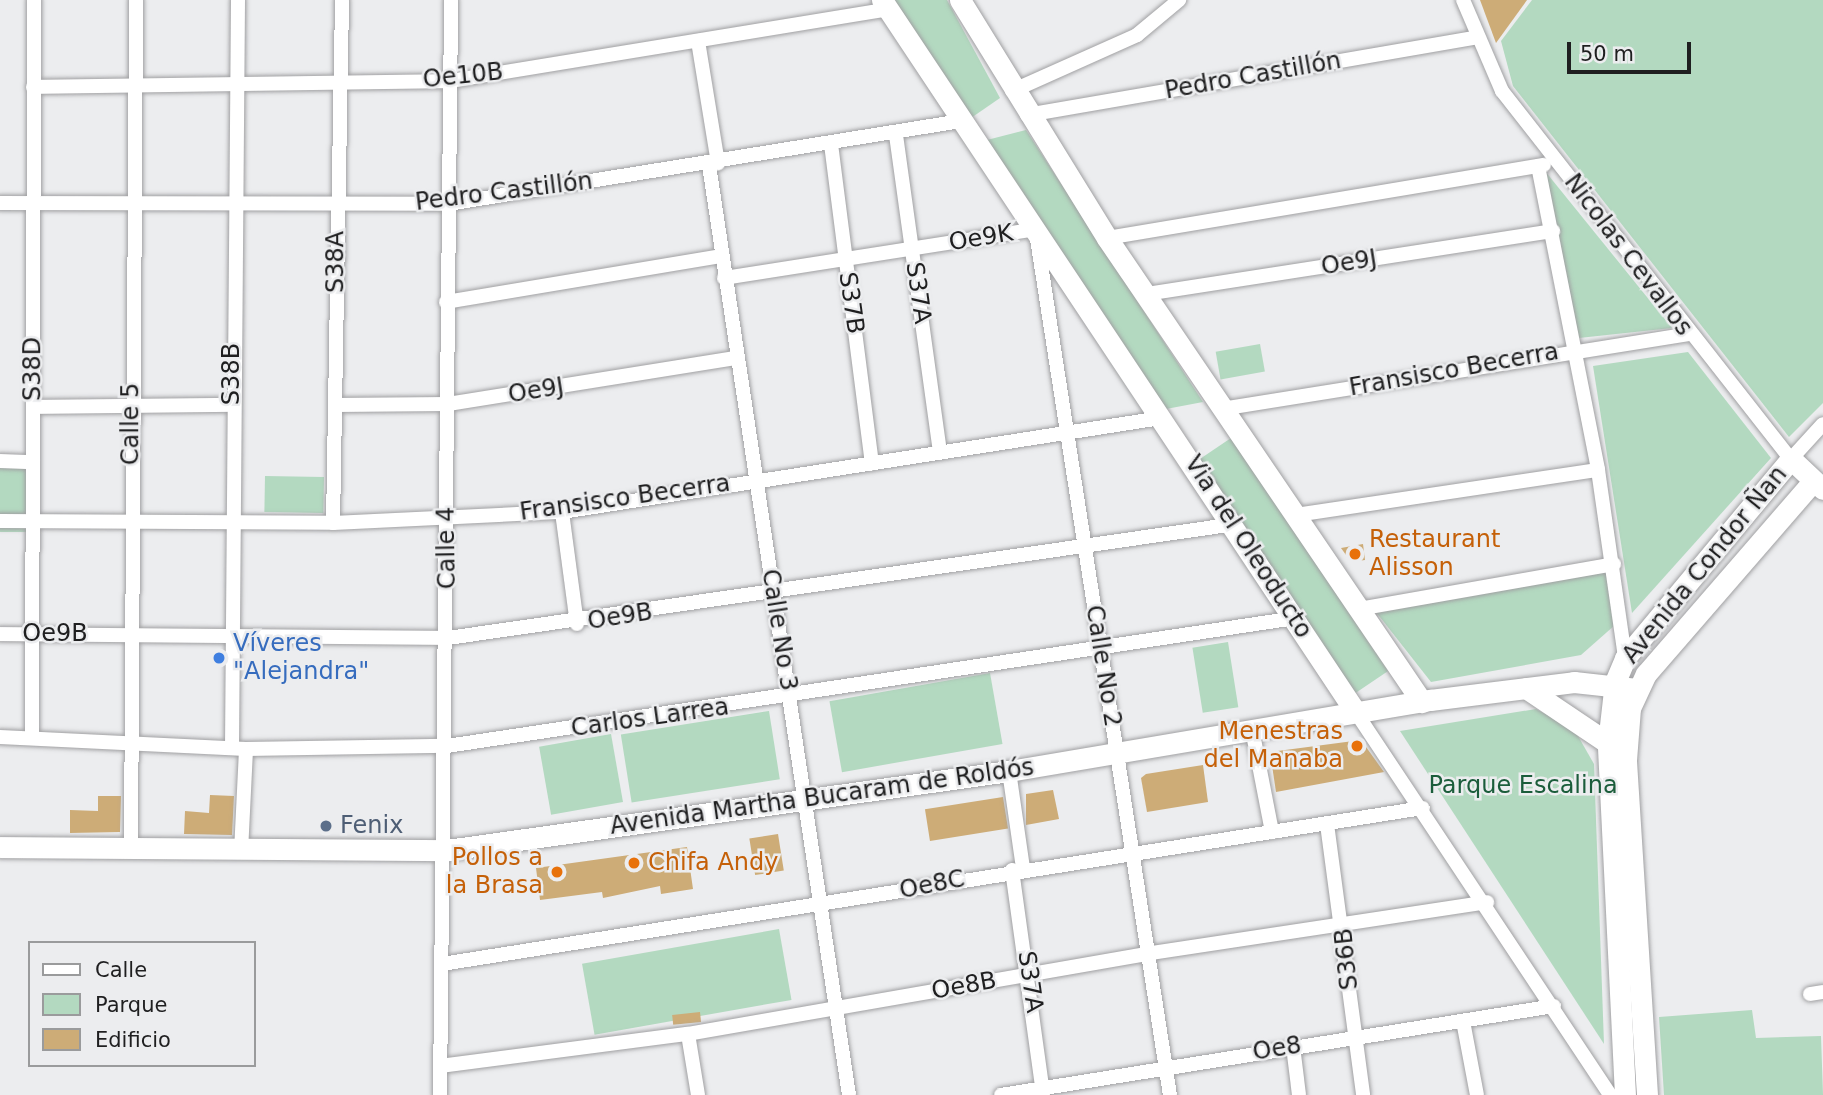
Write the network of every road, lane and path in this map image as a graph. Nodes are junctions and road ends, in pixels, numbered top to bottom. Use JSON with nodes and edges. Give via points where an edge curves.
{"nodes":[{"id":1,"x":34,"y":0,"type":"edge"},
{"id":2,"x":136,"y":0,"type":"edge"},
{"id":3,"x":238,"y":0,"type":"edge"},
{"id":4,"x":342,"y":0,"type":"edge"},
{"id":5,"x":451,"y":0,"type":"edge"},
{"id":6,"x":960,"y":0,"type":"edge"},
{"id":7,"x":1179,"y":0,"type":"edge"},
{"id":8,"x":1463,"y":0,"type":"edge"},
{"id":9,"x":885,"y":4,"type":"edge"},
{"id":10,"x":1478,"y":37,"type":"junction"},
{"id":11,"x":698,"y":41,"type":"junction"},
{"id":12,"x":450,"y":81,"type":"junction"},
{"id":13,"x":339,"y":83,"type":"junction"},
{"id":14,"x":234,"y":84,"type":"junction"},
{"id":15,"x":134,"y":86,"type":"junction"},
{"id":16,"x":33,"y":87,"type":"junction"},
{"id":17,"x":1012,"y":91,"type":"junction"},
{"id":18,"x":1027,"y":115,"type":"junction"},
{"id":19,"x":961,"y":121,"type":"junction"},
{"id":20,"x":896,"y":135,"type":"junction"},
{"id":21,"x":831,"y":144,"type":"junction"},
{"id":22,"x":1558,"y":162,"type":"junction"},
{"id":23,"x":713,"y":164,"type":"junction"},
{"id":24,"x":1538,"y":166,"type":"junction"},
{"id":25,"x":0,"y":203,"type":"edge"},
{"id":26,"x":131,"y":203,"type":"junction"},
{"id":27,"x":33,"y":204,"type":"junction"},
{"id":28,"x":448,"y":204,"type":"junction"},
{"id":29,"x":233,"y":205,"type":"junction"},
{"id":30,"x":336,"y":205,"type":"junction"},
{"id":31,"x":1553,"y":231,"type":"junction"},
{"id":32,"x":1034,"y":234,"type":"junction"},
{"id":33,"x":1107,"y":238,"type":"junction"},
{"id":34,"x":912,"y":249,"type":"junction"},
{"id":35,"x":721,"y":256,"type":"junction"},
{"id":36,"x":845,"y":260,"type":"junction"},
{"id":37,"x":724,"y":278,"type":"junction"},
{"id":38,"x":1146,"y":294,"type":"junction"},
{"id":39,"x":446,"y":302,"type":"junction"},
{"id":40,"x":1688,"y":334,"type":"junction"},
{"id":41,"x":1575,"y":350,"type":"junction"},
{"id":42,"x":735,"y":358,"type":"junction"},
{"id":43,"x":448,"y":404,"type":"junction"},
{"id":44,"x":231,"y":405,"type":"junction"},
{"id":45,"x":335,"y":405,"type":"junction"},
{"id":46,"x":33,"y":407,"type":"junction"},
{"id":47,"x":131,"y":407,"type":"junction"},
{"id":48,"x":1221,"y":409,"type":"junction"},
{"id":49,"x":1161,"y":418,"type":"junction"},
{"id":50,"x":1823,"y":424,"type":"edge"},
{"id":51,"x":1063,"y":433,"type":"junction"},
{"id":52,"x":940,"y":451,"type":"junction"},
{"id":53,"x":1791,"y":459,"type":"junction"},
{"id":54,"x":0,"y":461,"type":"edge"},
{"id":55,"x":33,"y":462,"type":"junction"},
{"id":56,"x":872,"y":463,"type":"junction"},
{"id":57,"x":1598,"y":470,"type":"junction"},
{"id":58,"x":754,"y":480,"type":"junction"},
{"id":59,"x":1819,"y":480,"type":"edge"},
{"id":60,"x":562,"y":512,"type":"junction"},
{"id":61,"x":1296,"y":515,"type":"junction"},
{"id":62,"x":446,"y":518,"type":"junction"},
{"id":63,"x":0,"y":521,"type":"edge"},
{"id":64,"x":32,"y":522,"type":"junction"},
{"id":65,"x":131,"y":523,"type":"junction"},
{"id":66,"x":333,"y":523,"type":"junction"},
{"id":67,"x":1235,"y":524,"type":"junction"},
{"id":68,"x":232,"y":525,"type":"junction"},
{"id":69,"x":1083,"y":543,"type":"junction"},
{"id":70,"x":1614,"y":564,"type":"junction"},
{"id":71,"x":773,"y":592,"type":"junction"},
{"id":72,"x":1359,"y":608,"type":"junction"},
{"id":73,"x":1295,"y":618,"type":"junction"},
{"id":74,"x":577,"y":624,"type":"junction"},
{"id":75,"x":0,"y":634,"type":"edge"},
{"id":76,"x":131,"y":634,"type":"junction"},
{"id":77,"x":32,"y":635,"type":"junction"},
{"id":78,"x":232,"y":635,"type":"junction"},
{"id":79,"x":448,"y":638,"type":"junction"},
{"id":80,"x":1101,"y":652,"type":"junction"},
{"id":81,"x":1625,"y":658,"type":"junction"},
{"id":82,"x":1615,"y":682,"type":"junction"},
{"id":83,"x":1526,"y":688,"type":"junction"},
{"id":84,"x":1637,"y":689,"type":"junction"},
{"id":85,"x":789,"y":698,"type":"junction"},
{"id":86,"x":1422,"y":702,"type":"junction"},
{"id":87,"x":1355,"y":711,"type":"junction"},
{"id":88,"x":1252,"y":729,"type":"junction"},
{"id":89,"x":0,"y":737,"type":"edge"},
{"id":90,"x":32,"y":738,"type":"junction"},
{"id":91,"x":132,"y":739,"type":"junction"},
{"id":92,"x":1608,"y":743,"type":"junction"},
{"id":93,"x":447,"y":746,"type":"junction"},
{"id":94,"x":239,"y":748,"type":"junction"},
{"id":95,"x":1118,"y":753,"type":"junction"},
{"id":96,"x":1009,"y":771,"type":"junction"},
{"id":97,"x":807,"y":800,"type":"junction"},
{"id":98,"x":1423,"y":808,"type":"junction"},
{"id":99,"x":1327,"y":824,"type":"junction"},
{"id":100,"x":1272,"y":832,"type":"junction"},
{"id":101,"x":0,"y":847,"type":"edge"},
{"id":102,"x":131,"y":849,"type":"junction"},
{"id":103,"x":447,"y":850,"type":"junction"},
{"id":104,"x":241,"y":852,"type":"junction"},
{"id":105,"x":1133,"y":854,"type":"junction"},
{"id":106,"x":1017,"y":869,"type":"junction"},
{"id":107,"x":1487,"y":902,"type":"junction"},
{"id":108,"x":821,"y":906,"type":"junction"},
{"id":109,"x":1343,"y":925,"type":"junction"},
{"id":110,"x":1151,"y":953,"type":"junction"},
{"id":111,"x":442,"y":964,"type":"junction"},
{"id":112,"x":1030,"y":975,"type":"junction"},
{"id":113,"x":1554,"y":1006,"type":"junction"},
{"id":114,"x":835,"y":1008,"type":"junction"},
{"id":115,"x":1463,"y":1021,"type":"junction"},
{"id":116,"x":688,"y":1034,"type":"junction"},
{"id":117,"x":1355,"y":1038,"type":"junction"},
{"id":118,"x":1293,"y":1046,"type":"junction"},
{"id":119,"x":440,"y":1066,"type":"junction"},
{"id":120,"x":1166,"y":1068,"type":"junction"},
{"id":121,"x":1043,"y":1091,"type":"edge"},
{"id":122,"x":440,"y":1095,"type":"edge"},
{"id":123,"x":698,"y":1095,"type":"edge"},
{"id":124,"x":849,"y":1095,"type":"edge"},
{"id":125,"x":1001,"y":1095,"type":"edge"},
{"id":126,"x":1170,"y":1095,"type":"edge"},
{"id":127,"x":1299,"y":1095,"type":"edge"},
{"id":128,"x":1363,"y":1095,"type":"edge"},
{"id":129,"x":1477,"y":1095,"type":"edge"},
{"id":130,"x":1610,"y":1095,"type":"edge"},
{"id":131,"x":1625,"y":1095,"type":"edge"},
{"id":132,"x":1647,"y":1095,"type":"edge"}],
"edges":[{"from":1,"to":16,"type":"street","name":"S38D"},
{"from":2,"to":15,"type":"street","name":"Calle 5"},
{"from":3,"to":14,"type":"street","name":"S38B"},
{"from":4,"to":13,"type":"street","name":"S38A"},
{"from":5,"to":12,"type":"street","name":"Calle 4"},
{"from":6,"to":17,"type":"street"},
{"from":7,"to":17,"type":"street","via":[[1137,35]]},
{"from":8,"to":10,"type":"street","name":"Nicolas Cevallos"},
{"from":9,"to":11,"type":"street","name":"Oe10B"},
{"from":9,"to":19,"type":"street","name":"Via del Oleoducto"},
{"from":10,"to":18,"type":"street","name":"Pedro Castillón"},
{"from":10,"to":22,"type":"street","name":"Nicolas Cevallos","via":[[1502,91]]},
{"from":11,"to":12,"type":"street","name":"Oe10B"},
{"from":11,"to":23,"type":"street","name":"Calle No 3"},
{"from":12,"to":13,"type":"street","name":"Oe10B"},
{"from":12,"to":28,"type":"street","name":"Calle 4"},
{"from":13,"to":14,"type":"street","name":"Oe10B"},
{"from":13,"to":30,"type":"street","name":"S38A"},
{"from":14,"to":15,"type":"street","name":"Oe10B"},
{"from":14,"to":29,"type":"street","name":"S38B"},
{"from":15,"to":16,"type":"street","name":"Oe10B"},
{"from":15,"to":26,"type":"street","name":"Calle 5"},
{"from":16,"to":27,"type":"street","name":"S38D"},
{"from":17,"to":18,"type":"street"},
{"from":18,"to":33,"type":"street"},
{"from":19,"to":20,"type":"street","name":"Pedro Castillón"},
{"from":19,"to":32,"type":"street","name":"Via del Oleoducto"},
{"from":20,"to":21,"type":"street","name":"Pedro Castillón"},
{"from":20,"to":34,"type":"street","name":"S37A"},
{"from":21,"to":23,"type":"street","name":"Pedro Castillón"},
{"from":21,"to":36,"type":"street","name":"S37B"},
{"from":22,"to":24,"type":"street"},
{"from":22,"to":40,"type":"street","name":"Nicolas Cevallos"},
{"from":23,"to":28,"type":"street","name":"Pedro Castillón"},
{"from":23,"to":35,"type":"street","name":"Calle No 3"},
{"from":24,"to":31,"type":"street"},
{"from":24,"to":33,"type":"street"},
{"from":25,"to":27,"type":"street","name":"Pedro Castillón"},
{"from":26,"to":27,"type":"street","name":"Pedro Castillón"},
{"from":26,"to":29,"type":"street","name":"Pedro Castillón"},
{"from":26,"to":47,"type":"street","name":"Calle 5"},
{"from":27,"to":46,"type":"street","name":"S38D"},
{"from":28,"to":30,"type":"street","name":"Pedro Castillón"},
{"from":28,"to":39,"type":"street","name":"Calle 4"},
{"from":29,"to":30,"type":"street","name":"Pedro Castillón"},
{"from":29,"to":44,"type":"street","name":"S38B"},
{"from":30,"to":45,"type":"street","name":"S38A"},
{"from":31,"to":38,"type":"street","name":"Oe9J"},
{"from":31,"to":41,"type":"street"},
{"from":32,"to":34,"type":"street","name":"Oe9K"},
{"from":32,"to":49,"type":"street","name":"Via del Oleoducto"},
{"from":32,"to":51,"type":"street","name":"Calle No 2"},
{"from":33,"to":38,"type":"street"},
{"from":34,"to":36,"type":"street","name":"Oe9K"},
{"from":34,"to":52,"type":"street","name":"S37A"},
{"from":35,"to":37,"type":"street","name":"Calle No 3"},
{"from":35,"to":39,"type":"street"},
{"from":36,"to":37,"type":"street","name":"Oe9K"},
{"from":36,"to":56,"type":"street","name":"S37B"},
{"from":37,"to":42,"type":"street","name":"Calle No 3"},
{"from":38,"to":48,"type":"street"},
{"from":39,"to":43,"type":"street","name":"Calle 4"},
{"from":40,"to":41,"type":"street","name":"Fransisco Becerra"},
{"from":40,"to":53,"type":"street","name":"Nicolas Cevallos"},
{"from":41,"to":48,"type":"street","name":"Fransisco Becerra"},
{"from":41,"to":57,"type":"street"},
{"from":42,"to":43,"type":"street","name":"Oe9J"},
{"from":42,"to":58,"type":"street","name":"Calle No 3"},
{"from":43,"to":45,"type":"street","name":"Oe9J"},
{"from":43,"to":62,"type":"street","name":"Calle 4"},
{"from":44,"to":47,"type":"street"},
{"from":44,"to":68,"type":"street","name":"S38B"},
{"from":45,"to":66,"type":"street","name":"S38A"},
{"from":46,"to":47,"type":"street"},
{"from":46,"to":55,"type":"street","name":"S38D"},
{"from":47,"to":65,"type":"street","name":"Calle 5"},
{"from":48,"to":61,"type":"street"},
{"from":49,"to":51,"type":"street","name":"Fransisco Becerra"},
{"from":49,"to":67,"type":"street","name":"Via del Oleoducto"},
{"from":50,"to":53,"type":"street","name":"Avenida Condor Ñan"},
{"from":51,"to":52,"type":"street","name":"Fransisco Becerra"},
{"from":51,"to":69,"type":"street","name":"Calle No 2"},
{"from":52,"to":56,"type":"street","name":"Fransisco Becerra"},
{"from":53,"to":59,"type":"street","name":"Nicolas Cevallos"},
{"from":53,"to":81,"type":"street","name":"Avenida Condor Ñan"},
{"from":54,"to":55,"type":"street"},
{"from":55,"to":64,"type":"street","name":"S38D"},
{"from":56,"to":58,"type":"street","name":"Fransisco Becerra"},
{"from":57,"to":61,"type":"street"},
{"from":57,"to":70,"type":"street"},
{"from":58,"to":60,"type":"street","name":"Fransisco Becerra"},
{"from":58,"to":71,"type":"street","name":"Calle No 3"},
{"from":59,"to":84,"type":"street","name":"Avenida Condor Ñan"},
{"from":60,"to":62,"type":"street","name":"Fransisco Becerra"},
{"from":60,"to":74,"type":"street"},
{"from":61,"to":72,"type":"street"},
{"from":62,"to":66,"type":"street","name":"Fransisco Becerra"},
{"from":62,"to":79,"type":"street","name":"Calle 4"},
{"from":63,"to":64,"type":"street","name":"Fransisco Becerra"},
{"from":64,"to":65,"type":"street","name":"Fransisco Becerra"},
{"from":64,"to":77,"type":"street","name":"S38D"},
{"from":65,"to":68,"type":"street","name":"Fransisco Becerra"},
{"from":65,"to":76,"type":"street","name":"Calle 5"},
{"from":66,"to":68,"type":"street","name":"Fransisco Becerra"},
{"from":67,"to":69,"type":"street","name":"Oe9B"},
{"from":67,"to":73,"type":"street","name":"Via del Oleoducto"},
{"from":68,"to":78,"type":"street","name":"S38B"},
{"from":69,"to":71,"type":"street","name":"Oe9B"},
{"from":69,"to":80,"type":"street","name":"Calle No 2"},
{"from":70,"to":72,"type":"street"},
{"from":70,"to":81,"type":"street"},
{"from":71,"to":74,"type":"street","name":"Oe9B"},
{"from":71,"to":85,"type":"street","name":"Calle No 3"},
{"from":72,"to":86,"type":"street"},
{"from":73,"to":80,"type":"street","name":"Carlos Larrea"},
{"from":73,"to":87,"type":"street","name":"Via del Oleoducto"},
{"from":74,"to":79,"type":"street","name":"Oe9B"},
{"from":75,"to":77,"type":"street","name":"Oe9B"},
{"from":76,"to":77,"type":"street","name":"Oe9B"},
{"from":76,"to":78,"type":"street","name":"Oe9B"},
{"from":76,"to":91,"type":"street","name":"Calle 5"},
{"from":77,"to":90,"type":"street","name":"S38D"},
{"from":78,"to":79,"type":"street","name":"Oe9B"},
{"from":78,"to":94,"type":"street","name":"S38B"},
{"from":79,"to":93,"type":"street","name":"Calle 4"},
{"from":80,"to":85,"type":"street","name":"Carlos Larrea"},
{"from":80,"to":95,"type":"street","name":"Calle No 2"},
{"from":81,"to":82,"type":"street","name":"Avenida Condor Ñan"},
{"from":82,"to":83,"type":"street","name":"Avenida Martha Bucaram de Roldós"},
{"from":82,"to":84,"type":"street","name":"Avenida Martha Bucaram de Roldós"},
{"from":82,"to":92,"type":"street","name":"Avenida Condor Ñan"},
{"from":83,"to":86,"type":"street","name":"Avenida Martha Bucaram de Roldós"},
{"from":83,"to":92,"type":"street"},
{"from":84,"to":132,"type":"street","name":"Avenida Condor Ñan","via":[[1626,760]]},
{"from":85,"to":93,"type":"street","name":"Carlos Larrea"},
{"from":85,"to":97,"type":"street","name":"Calle No 3"},
{"from":86,"to":87,"type":"street","name":"Avenida Martha Bucaram de Roldós"},
{"from":87,"to":88,"type":"street","name":"Avenida Martha Bucaram de Roldós"},
{"from":87,"to":98,"type":"street","name":"Via del Oleoducto"},
{"from":88,"to":95,"type":"street","name":"Avenida Martha Bucaram de Roldós"},
{"from":88,"to":100,"type":"street"},
{"from":89,"to":90,"type":"street","name":"Carlos Larrea"},
{"from":90,"to":91,"type":"street","name":"Carlos Larrea"},
{"from":91,"to":94,"type":"street","name":"Carlos Larrea"},
{"from":91,"to":102,"type":"street","name":"Calle 5"},
{"from":92,"to":131,"type":"street","name":"Avenida Condor Ñan"},
{"from":93,"to":94,"type":"street","name":"Carlos Larrea"},
{"from":93,"to":103,"type":"street","name":"Calle 4"},
{"from":94,"to":104,"type":"street","name":"S38B"},
{"from":95,"to":96,"type":"street","name":"Avenida Martha Bucaram de Roldós"},
{"from":95,"to":105,"type":"street","name":"Calle No 2"},
{"from":96,"to":97,"type":"street","name":"Avenida Martha Bucaram de Roldós"},
{"from":96,"to":106,"type":"street","name":"S37A"},
{"from":97,"to":103,"type":"street","name":"Avenida Martha Bucaram de Roldós"},
{"from":97,"to":108,"type":"street","name":"Calle No 3"},
{"from":98,"to":99,"type":"street","name":"Oe8C"},
{"from":98,"to":107,"type":"street","name":"Via del Oleoducto"},
{"from":99,"to":100,"type":"street","name":"Oe8C"},
{"from":99,"to":109,"type":"street","name":"S36B"},
{"from":100,"to":105,"type":"street","name":"Oe8C"},
{"from":101,"to":102,"type":"street","name":"Avenida Martha Bucaram de Roldós"},
{"from":102,"to":104,"type":"street","name":"Avenida Martha Bucaram de Roldós"},
{"from":103,"to":104,"type":"street","name":"Avenida Martha Bucaram de Roldós"},
{"from":103,"to":111,"type":"street","name":"Calle 4"},
{"from":105,"to":106,"type":"street","name":"Oe8C"},
{"from":105,"to":110,"type":"street","name":"Calle No 2"},
{"from":106,"to":108,"type":"street","name":"Oe8C"},
{"from":106,"to":112,"type":"street","name":"S37A"},
{"from":107,"to":109,"type":"street","name":"Oe8B"},
{"from":107,"to":113,"type":"street","name":"Via del Oleoducto"},
{"from":108,"to":111,"type":"street","name":"Oe8C"},
{"from":108,"to":114,"type":"street","name":"Calle No 3"},
{"from":109,"to":110,"type":"street","name":"Oe8B"},
{"from":109,"to":117,"type":"street","name":"S36B"},
{"from":110,"to":112,"type":"street","name":"Oe8B"},
{"from":110,"to":120,"type":"street","name":"Calle No 2"},
{"from":111,"to":119,"type":"street","name":"Calle 4"},
{"from":112,"to":114,"type":"street","name":"Oe8B"},
{"from":112,"to":121,"type":"street","name":"S37A"},
{"from":113,"to":115,"type":"street","name":"Oe8"},
{"from":113,"to":130,"type":"street","name":"Via del Oleoducto"},
{"from":114,"to":116,"type":"street","name":"Oe8B"},
{"from":114,"to":124,"type":"street","name":"Calle No 3"},
{"from":115,"to":117,"type":"street","name":"Oe8"},
{"from":115,"to":129,"type":"street"},
{"from":116,"to":119,"type":"street","name":"Oe8B"},
{"from":116,"to":123,"type":"street"},
{"from":117,"to":118,"type":"street","name":"Oe8"},
{"from":117,"to":128,"type":"street","name":"S36B"},
{"from":118,"to":120,"type":"street","name":"Oe8"},
{"from":118,"to":127,"type":"street"},
{"from":119,"to":122,"type":"street","name":"Calle 4"},
{"from":120,"to":121,"type":"street","name":"Oe8"},
{"from":120,"to":126,"type":"street","name":"Calle No 2"},
{"from":121,"to":125,"type":"street","name":"Oe8"}]}
